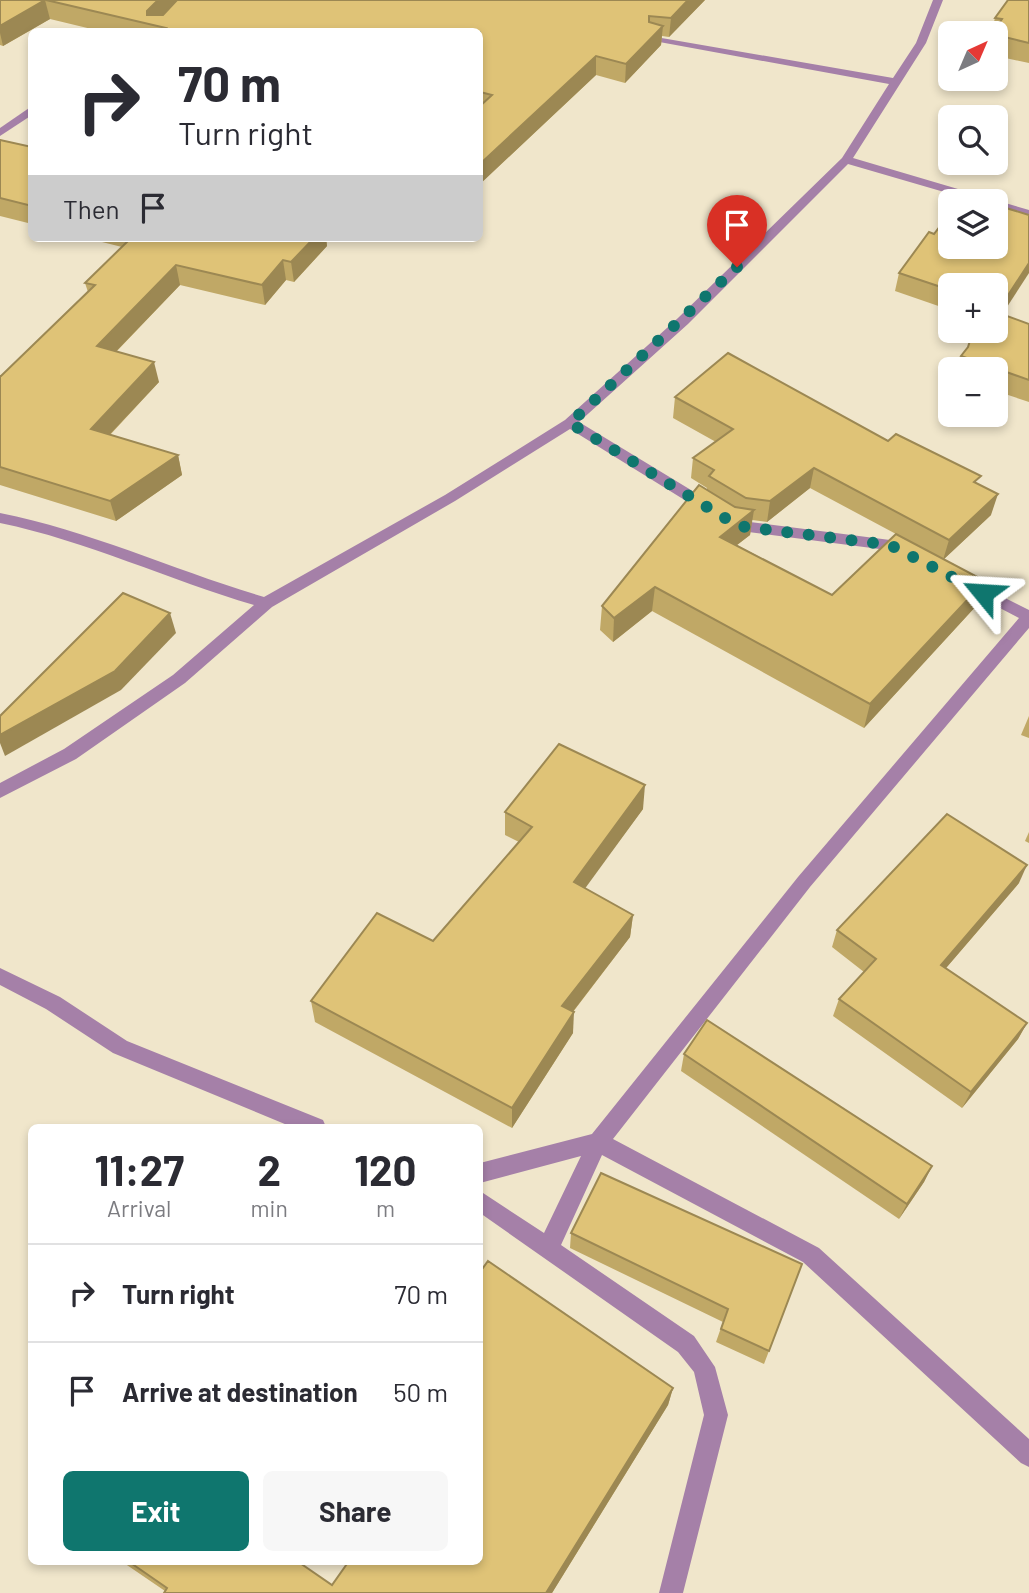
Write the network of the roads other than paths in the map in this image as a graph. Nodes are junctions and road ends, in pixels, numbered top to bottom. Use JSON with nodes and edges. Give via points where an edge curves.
{"nodes":[{"id":1,"x":938,"y":0,"type":"edge"},
{"id":2,"x":654,"y":38,"type":"edge"},
{"id":3,"x":894,"y":82,"type":"junction"},
{"id":4,"x":28,"y":112,"type":"edge"},
{"id":5,"x":0,"y":133,"type":"edge"},
{"id":6,"x":846,"y":160,"type":"junction"},
{"id":7,"x":946,"y":189,"type":"edge"},
{"id":8,"x":1008,"y":208,"type":"edge"},
{"id":9,"x":1029,"y":214,"type":"edge"},
{"id":10,"x":570,"y":423,"type":"junction"},
{"id":11,"x":0,"y":518,"type":"edge"},
{"id":12,"x":925,"y":563,"type":"edge"},
{"id":13,"x":948,"y":575,"type":"edge"},
{"id":14,"x":266,"y":603,"type":"junction"},
{"id":15,"x":1029,"y":617,"type":"edge"},
{"id":16,"x":0,"y":791,"type":"edge"},
{"id":17,"x":0,"y":976,"type":"edge"},
{"id":18,"x":309,"y":1124,"type":"edge"},
{"id":19,"x":598,"y":1142,"type":"junction"},
{"id":20,"x":483,"y":1172,"type":"edge"},
{"id":21,"x":483,"y":1204,"type":"edge"},
{"id":22,"x":548,"y":1249,"type":"junction"},
{"id":23,"x":1029,"y":1455,"type":"edge"},
{"id":24,"x":671,"y":1593,"type":"edge"}],
"edges":[{"from":1,"to":3,"type":"street","via":[[921,43]]},
{"from":2,"to":3,"type":"street"},
{"from":3,"to":6,"type":"street"},
{"from":4,"to":5,"type":"street"},
{"from":6,"to":7,"type":"street"},
{"from":6,"to":10,"type":"street","via":[[683,321]]},
{"from":8,"to":9,"type":"street"},
{"from":10,"to":12,"type":"street","via":[[738,526],[890,545]]},
{"from":10,"to":14,"type":"street"},
{"from":11,"to":14,"type":"street","via":[[45,527]]},
{"from":13,"to":15,"type":"street"},
{"from":14,"to":16,"type":"street","via":[[179,679],[70,754]]},
{"from":15,"to":19,"type":"street","via":[[804,882]]},
{"from":17,"to":18,"type":"street","via":[[53,1003],[120,1047]]},
{"from":19,"to":20,"type":"street"},
{"from":19,"to":22,"type":"street"},
{"from":19,"to":23,"type":"street","via":[[811,1255]]},
{"from":21,"to":22,"type":"street"},
{"from":22,"to":24,"type":"street","via":[[686,1344],[704,1367],[716,1415]]}]}
